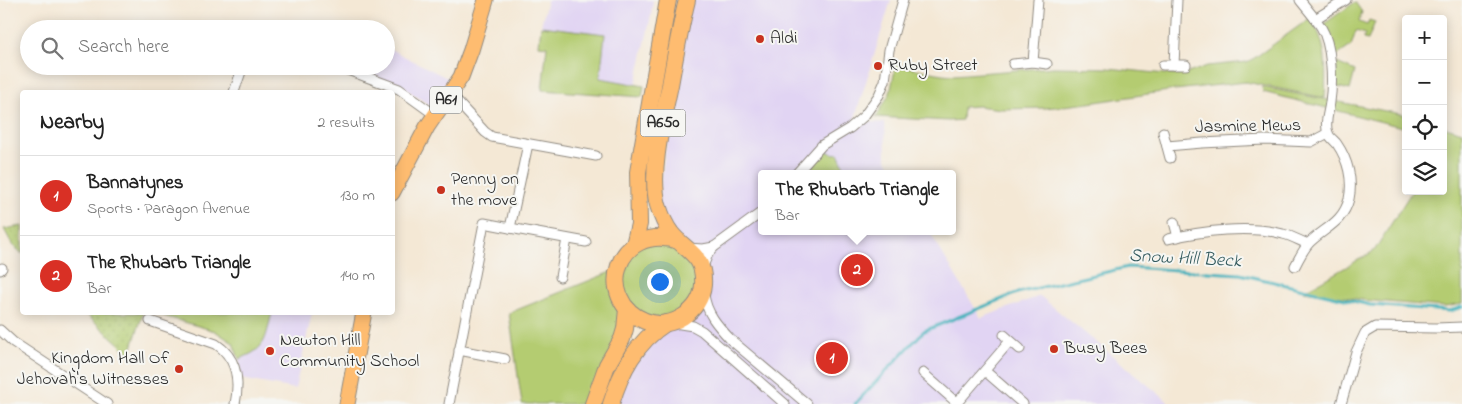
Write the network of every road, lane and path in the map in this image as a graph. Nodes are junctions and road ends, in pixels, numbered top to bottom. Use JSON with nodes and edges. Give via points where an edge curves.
{"nodes":[{"id":1,"x":486,"y":0,"type":"edge"},
{"id":2,"x":668,"y":0,"type":"edge"},
{"id":3,"x":687,"y":0,"type":"edge"},
{"id":4,"x":903,"y":0,"type":"edge"},
{"id":5,"x":1038,"y":0,"type":"edge"},
{"id":6,"x":1178,"y":0,"type":"edge"},
{"id":7,"x":1300,"y":0,"type":"edge"},
{"id":8,"x":1346,"y":0,"type":"edge"},
{"id":9,"x":1315,"y":19,"type":"junction"},
{"id":10,"x":1033,"y":62,"type":"junction"},
{"id":11,"x":1013,"y":64,"type":"dead end"},
{"id":12,"x":1047,"y":64,"type":"dead end"},
{"id":13,"x":1163,"y":65,"type":"dead end"},
{"id":14,"x":1186,"y":65,"type":"dead end"},
{"id":15,"x":1174,"y":66,"type":"junction"},
{"id":16,"x":240,"y":75,"type":"edge"},
{"id":17,"x":361,"y":75,"type":"edge"},
{"id":18,"x":235,"y":90,"type":"edge"},
{"id":19,"x":450,"y":94,"type":"junction"},
{"id":20,"x":435,"y":116,"type":"junction"},
{"id":21,"x":1163,"y":132,"type":"dead end"},
{"id":22,"x":1328,"y":133,"type":"junction"},
{"id":23,"x":528,"y":144,"type":"junction"},
{"id":24,"x":1166,"y":146,"type":"junction"},
{"id":25,"x":596,"y":156,"type":"dead end"},
{"id":26,"x":1170,"y":158,"type":"dead end"},
{"id":27,"x":800,"y":170,"type":"edge"},
{"id":28,"x":395,"y":187,"type":"edge"},
{"id":29,"x":758,"y":215,"type":"edge"},
{"id":30,"x":1174,"y":222,"type":"dead end"},
{"id":31,"x":510,"y":228,"type":"junction"},
{"id":32,"x":1178,"y":236,"type":"junction"},
{"id":33,"x":567,"y":239,"type":"junction"},
{"id":34,"x":1168,"y":239,"type":"dead end"},
{"id":35,"x":586,"y":242,"type":"dead end"},
{"id":36,"x":1308,"y":244,"type":"junction"},
{"id":37,"x":634,"y":245,"type":"junction"},
{"id":38,"x":684,"y":245,"type":"junction"},
{"id":39,"x":714,"y":247,"type":"junction"},
{"id":40,"x":1295,"y":266,"type":"dead end"},
{"id":41,"x":560,"y":278,"type":"dead end"},
{"id":42,"x":702,"y":278,"type":"junction"},
{"id":43,"x":627,"y":309,"type":"junction"},
{"id":44,"x":363,"y":315,"type":"edge"},
{"id":45,"x":150,"y":321,"type":"dead end"},
{"id":46,"x":669,"y":323,"type":"junction"},
{"id":47,"x":1462,"y":327,"type":"edge"},
{"id":48,"x":0,"y":330,"type":"edge"},
{"id":49,"x":1020,"y":349,"type":"dead end"},
{"id":50,"x":459,"y":350,"type":"junction"},
{"id":51,"x":505,"y":359,"type":"dead end"},
{"id":52,"x":985,"y":371,"type":"junction"},
{"id":53,"x":923,"y":373,"type":"dead end"},
{"id":54,"x":956,"y":403,"type":"edge"},
{"id":55,"x":107,"y":404,"type":"edge"},
{"id":56,"x":235,"y":404,"type":"edge"},
{"id":57,"x":347,"y":404,"type":"edge"},
{"id":58,"x":449,"y":404,"type":"edge"},
{"id":59,"x":594,"y":404,"type":"edge"},
{"id":60,"x":610,"y":404,"type":"edge"},
{"id":61,"x":785,"y":404,"type":"edge"},
{"id":62,"x":807,"y":404,"type":"edge"},
{"id":63,"x":1023,"y":404,"type":"edge"},
{"id":64,"x":1341,"y":404,"type":"edge"}],
"edges":[{"from":1,"to":19,"type":"main road","number":"A61","via":[[471,50]]},
{"from":2,"to":37,"type":"highway","number":"A650","via":[[638,172],[639,224]]},
{"from":3,"to":38,"type":"highway","number":"A650","via":[[656,169],[662,218]]},
{"from":4,"to":27,"type":"street","via":[[889,50],[885,81],[879,94],[864,116],[822,145]]},
{"from":5,"to":10,"type":"street"},
{"from":6,"to":15,"type":"street"},
{"from":7,"to":9,"type":"street"},
{"from":8,"to":9,"type":"street"},
{"from":9,"to":22,"type":"street","via":[[1326,37],[1331,62]]},
{"from":10,"to":11,"type":"street"},
{"from":10,"to":12,"type":"street"},
{"from":13,"to":15,"type":"street"},
{"from":14,"to":15,"type":"street"},
{"from":16,"to":18,"type":"street"},
{"from":17,"to":20,"type":"street","via":[[399,89]]},
{"from":19,"to":20,"type":"main road","number":"A61"},
{"from":19,"to":23,"type":"street","via":[[492,137]]},
{"from":20,"to":28,"type":"main road","number":"A61"},
{"from":21,"to":24,"type":"street"},
{"from":22,"to":24,"type":"street","name":"Jasmine Mews","via":[[1311,142],[1264,140]]},
{"from":22,"to":36,"type":"street","via":[[1347,162],[1349,198],[1343,214]]},
{"from":23,"to":25,"type":"street"},
{"from":23,"to":31,"type":"street"},
{"from":24,"to":26,"type":"street"},
{"from":29,"to":39,"type":"street"},
{"from":30,"to":32,"type":"street"},
{"from":31,"to":33,"type":"street"},
{"from":31,"to":50,"type":"street","via":[[484,223]]},
{"from":32,"to":34,"type":"street"},
{"from":32,"to":36,"type":"street","via":[[1265,230]]},
{"from":33,"to":35,"type":"street"},
{"from":33,"to":41,"type":"street"},
{"from":36,"to":40,"type":"street"},
{"from":37,"to":38,"type":"highway","via":[[653,238],[666,238]]},
{"from":37,"to":43,"type":"highway","via":[[624,255],[616,283]]},
{"from":38,"to":39,"type":"street","via":[[703,249]]},
{"from":38,"to":42,"type":"highway","via":[[696,257]]},
{"from":39,"to":42,"type":"street","via":[[708,254]]},
{"from":42,"to":46,"type":"highway","via":[[698,302],[680,319]]},
{"from":42,"to":62,"type":"street","via":[[705,303],[712,319],[731,340]]},
{"from":43,"to":46,"type":"highway","via":[[643,321]]},
{"from":43,"to":59,"type":"highway","via":[[622,339],[604,373]]},
{"from":44,"to":57,"type":"main road"},
{"from":45,"to":56,"type":"street","via":[[223,348],[236,366]]},
{"from":46,"to":60,"type":"highway","via":[[636,349]]},
{"from":46,"to":61,"type":"street","via":[[693,326],[702,331]]},
{"from":47,"to":64,"type":"street","via":[[1374,327],[1365,333],[1356,352]]},
{"from":48,"to":55,"type":"street"},
{"from":49,"to":52,"type":"street","via":[[1007,338]]},
{"from":50,"to":51,"type":"street"},
{"from":50,"to":58,"type":"street"},
{"from":52,"to":54,"type":"street"},
{"from":52,"to":63,"type":"street"},
{"from":53,"to":54,"type":"street"}]}
